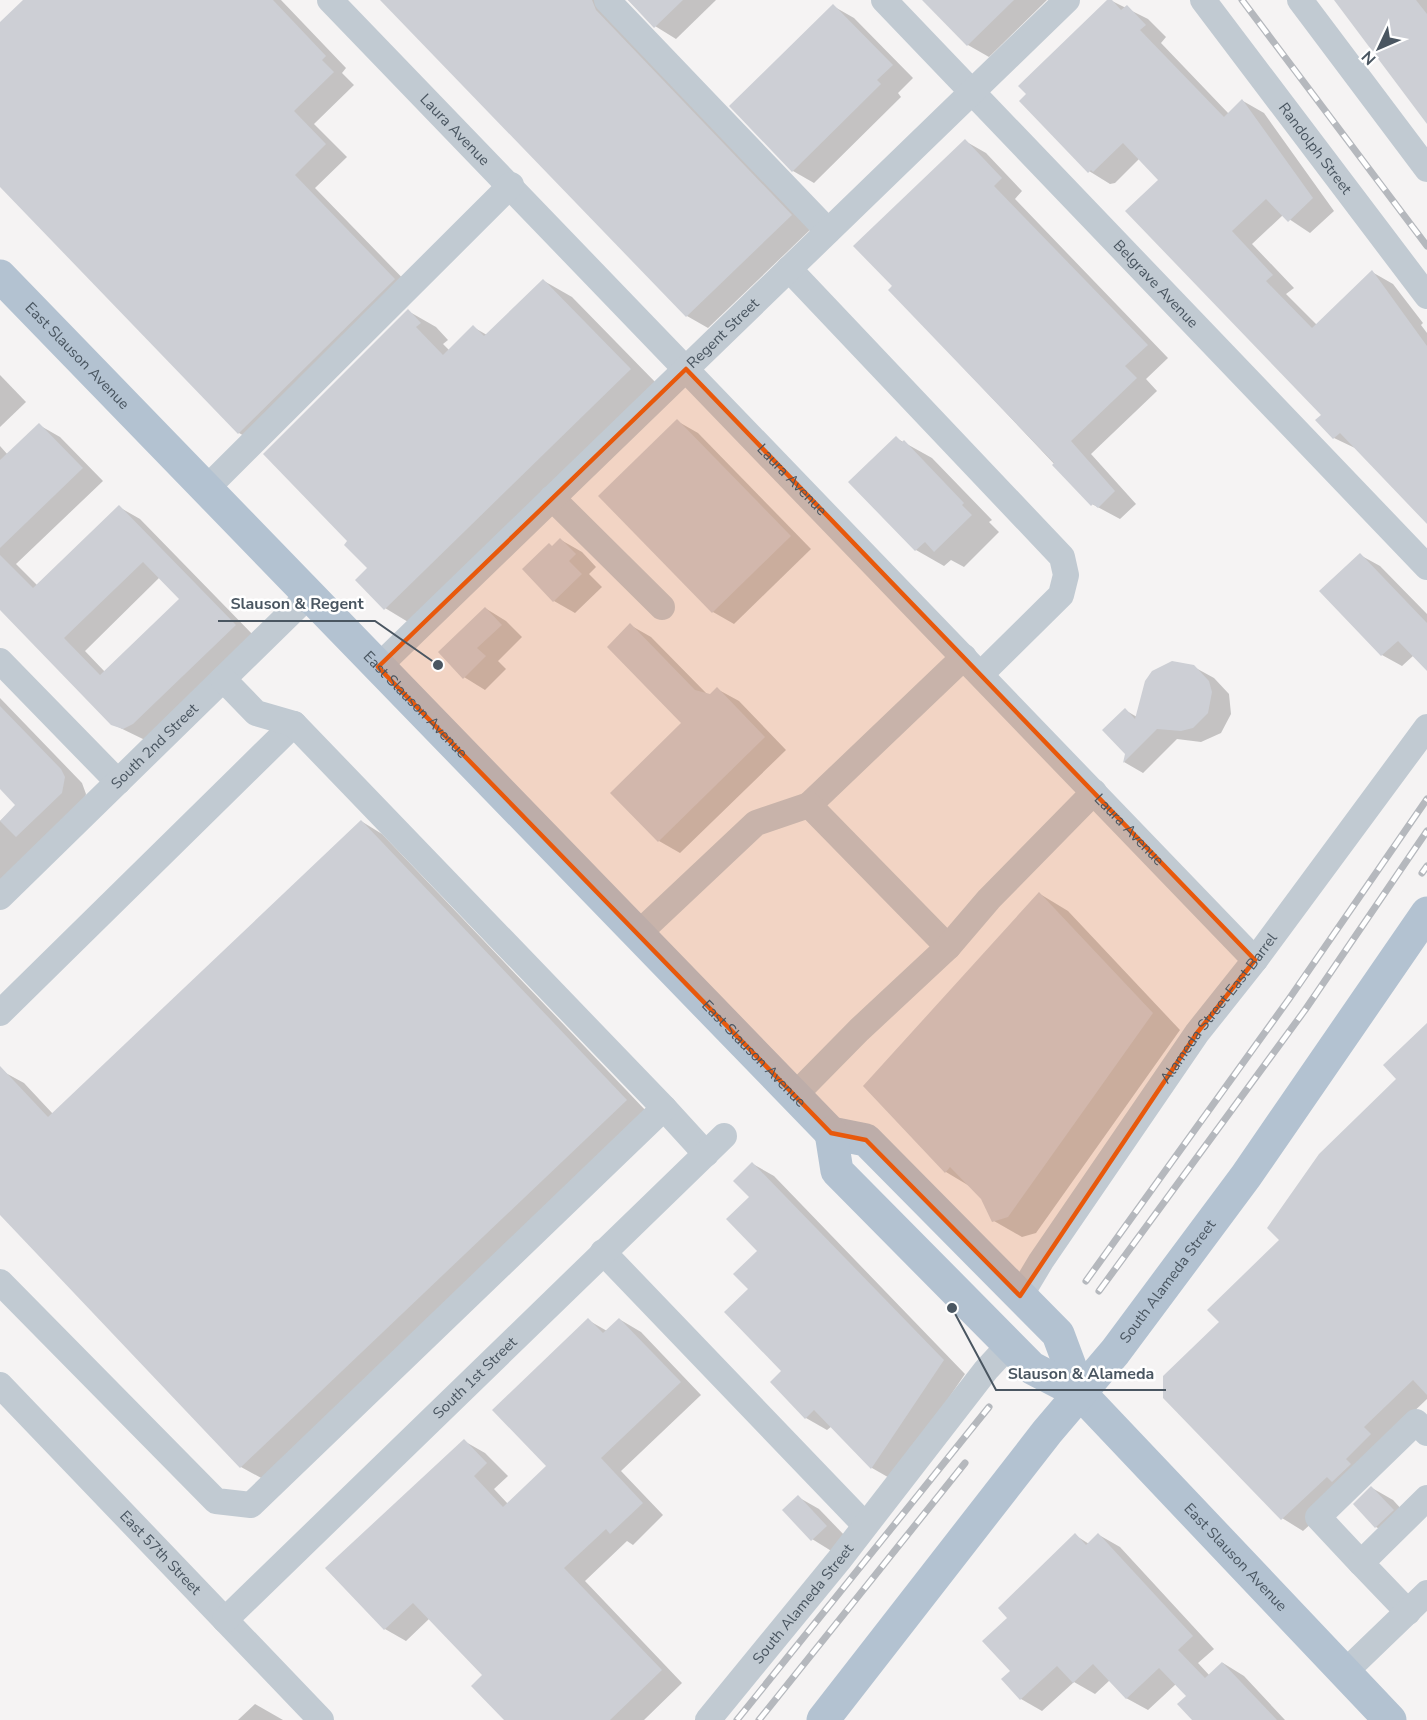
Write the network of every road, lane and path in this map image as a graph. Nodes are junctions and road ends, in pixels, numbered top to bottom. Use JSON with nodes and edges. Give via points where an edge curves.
{"nodes":[{"id":1,"x":330,"y":0,"type":"edge"},
{"id":2,"x":606,"y":0,"type":"edge"},
{"id":3,"x":884,"y":0,"type":"edge"},
{"id":4,"x":1067,"y":0,"type":"edge"},
{"id":5,"x":1203,"y":0,"type":"edge"},
{"id":6,"x":1300,"y":0,"type":"edge"},
{"id":7,"x":973,"y":92,"type":"junction"},
{"id":8,"x":1427,"y":169,"type":"edge"},
{"id":9,"x":511,"y":185,"type":"junction"},
{"id":10,"x":828,"y":231,"type":"junction"},
{"id":11,"x":789,"y":269,"type":"junction"},
{"id":12,"x":0,"y":276,"type":"edge"},
{"id":13,"x":1427,"y":296,"type":"edge"},
{"id":14,"x":686,"y":369,"type":"junction"},
{"id":15,"x":206,"y":489,"type":"junction"},
{"id":16,"x":552,"y":498,"type":"junction"},
{"id":17,"x":1427,"y":567,"type":"edge"},
{"id":18,"x":309,"y":595,"type":"junction"},
{"id":19,"x":662,"y":607,"type":"dead end"},
{"id":20,"x":0,"y":661,"type":"edge"},
{"id":21,"x":972,"y":666,"type":"junction"},
{"id":22,"x":378,"y":667,"type":"junction"},
{"id":23,"x":223,"y":679,"type":"junction"},
{"id":24,"x":294,"y":724,"type":"junction"},
{"id":25,"x":1427,"y":727,"type":"edge"},
{"id":26,"x":118,"y":782,"type":"junction"},
{"id":27,"x":1094,"y":792,"type":"junction"},
{"id":28,"x":809,"y":805,"type":"junction"},
{"id":29,"x":0,"y":897,"type":"edge"},
{"id":30,"x":1427,"y":913,"type":"edge"},
{"id":31,"x":638,"y":934,"type":"junction"},
{"id":32,"x":948,"y":947,"type":"junction"},
{"id":33,"x":1255,"y":960,"type":"junction"},
{"id":34,"x":0,"y":1013,"type":"edge"},
{"id":35,"x":794,"y":1096,"type":"junction"},
{"id":36,"x":664,"y":1108,"type":"junction"},
{"id":37,"x":831,"y":1133,"type":"junction"},
{"id":38,"x":724,"y":1136,"type":"dead end"},
{"id":39,"x":706,"y":1154,"type":"junction"},
{"id":40,"x":603,"y":1252,"type":"junction"},
{"id":41,"x":0,"y":1282,"type":"edge"},
{"id":42,"x":1020,"y":1296,"type":"junction"},
{"id":43,"x":1009,"y":1345,"type":"junction"},
{"id":44,"x":1,"y":1389,"type":"edge"},
{"id":45,"x":1080,"y":1393,"type":"junction"},
{"id":46,"x":1427,"y":1432,"type":"edge"},
{"id":47,"x":1427,"y":1498,"type":"edge"},
{"id":48,"x":865,"y":1525,"type":"junction"},
{"id":49,"x":1361,"y":1563,"type":"junction"},
{"id":50,"x":1427,"y":1593,"type":"edge"},
{"id":51,"x":1408,"y":1612,"type":"junction"},
{"id":52,"x":225,"y":1620,"type":"junction"},
{"id":53,"x":1345,"y":1672,"type":"junction"},
{"id":54,"x":321,"y":1720,"type":"edge"},
{"id":55,"x":708,"y":1720,"type":"edge"},
{"id":56,"x":823,"y":1720,"type":"edge"},
{"id":57,"x":1390,"y":1720,"type":"edge"}],
"edges":[{"from":1,"to":9,"type":"street","name":"Laura Avenue"},
{"from":2,"to":10,"type":"street"},
{"from":3,"to":7,"type":"street","name":"Belgrave Avenue"},
{"from":4,"to":7,"type":"street","name":"Regent Street"},
{"from":5,"to":13,"type":"street","name":"Randolph Street"},
{"from":6,"to":8,"type":"street"},
{"from":7,"to":10,"type":"street","name":"Regent Street"},
{"from":7,"to":17,"type":"street","name":"Belgrave Avenue"},
{"from":9,"to":14,"type":"street","name":"Laura Avenue"},
{"from":9,"to":15,"type":"street"},
{"from":10,"to":11,"type":"street","name":"Regent Street"},
{"from":11,"to":14,"type":"street","name":"Regent Street"},
{"from":11,"to":21,"type":"street","via":[[1062,557],[1066,575],[1061,595]]},
{"from":12,"to":15,"type":"main road","name":"East Slauson Avenue"},
{"from":14,"to":16,"type":"street","name":"Regent Street"},
{"from":14,"to":21,"type":"street","name":"Laura Avenue"},
{"from":15,"to":18,"type":"main road","name":"East Slauson Avenue"},
{"from":16,"to":19,"type":"street"},
{"from":16,"to":22,"type":"street","name":"Regent Street"},
{"from":18,"to":22,"type":"main road","name":"East Slauson Avenue"},
{"from":18,"to":23,"type":"street","name":"South 2nd Street"},
{"from":20,"to":26,"type":"street"},
{"from":21,"to":27,"type":"street","name":"Laura Avenue"},
{"from":21,"to":28,"type":"street"},
{"from":22,"to":31,"type":"main road","name":"East Slauson Avenue"},
{"from":23,"to":24,"type":"street","via":[[256,712]]},
{"from":23,"to":26,"type":"street","name":"South 2nd Street"},
{"from":24,"to":34,"type":"street"},
{"from":24,"to":36,"type":"street"},
{"from":25,"to":33,"type":"street","name":"Alameda Street East Barrel"},
{"from":26,"to":29,"type":"street","name":"South 2nd Street"},
{"from":27,"to":32,"type":"street","via":[[989,899]]},
{"from":27,"to":33,"type":"street","name":"Laura Avenue"},
{"from":28,"to":31,"type":"street","via":[[756,823]]},
{"from":28,"to":32,"type":"street"},
{"from":30,"to":45,"type":"main road","name":"South Alameda Street","via":[[1246,1176]]},
{"from":31,"to":35,"type":"main road","name":"East Slauson Avenue"},
{"from":32,"to":35,"type":"street"},
{"from":33,"to":42,"type":"street","name":"Alameda Street East Barrel","via":[[1197,1033]]},
{"from":35,"to":37,"type":"main road","name":"East Slauson Avenue"},
{"from":36,"to":39,"type":"street"},
{"from":36,"to":41,"type":"street","via":[[251,1505],[216,1501]]},
{"from":37,"to":42,"type":"main road","name":"East Slauson Avenue","via":[[866,1140]]},
{"from":37,"to":43,"type":"main road","name":"East Slauson Avenue","via":[[837,1171]]},
{"from":38,"to":39,"type":"street","name":"South 1st Street"},
{"from":39,"to":40,"type":"street","name":"South 1st Street"},
{"from":40,"to":48,"type":"street"},
{"from":40,"to":52,"type":"street","name":"South 1st Street"},
{"from":42,"to":45,"type":"main road","name":"East Slauson Avenue","via":[[1058,1334]]},
{"from":43,"to":45,"type":"main road","name":"East Slauson Avenue","via":[[1032,1368]]},
{"from":43,"to":48,"type":"street","name":"South Alameda Street"},
{"from":44,"to":52,"type":"street","name":"East 57th Street"},
{"from":45,"to":53,"type":"main road","name":"East Slauson Avenue"},
{"from":45,"to":56,"type":"main road","name":"South Alameda Street"},
{"from":46,"to":49,"type":"street","via":[[1416,1422],[1318,1517]]},
{"from":47,"to":49,"type":"street"},
{"from":48,"to":55,"type":"street","name":"South Alameda Street"},
{"from":49,"to":51,"type":"street"},
{"from":50,"to":51,"type":"street"},
{"from":51,"to":53,"type":"street"},
{"from":52,"to":54,"type":"street","name":"East 57th Street"},
{"from":53,"to":57,"type":"main road","name":"East Slauson Avenue"}]}
